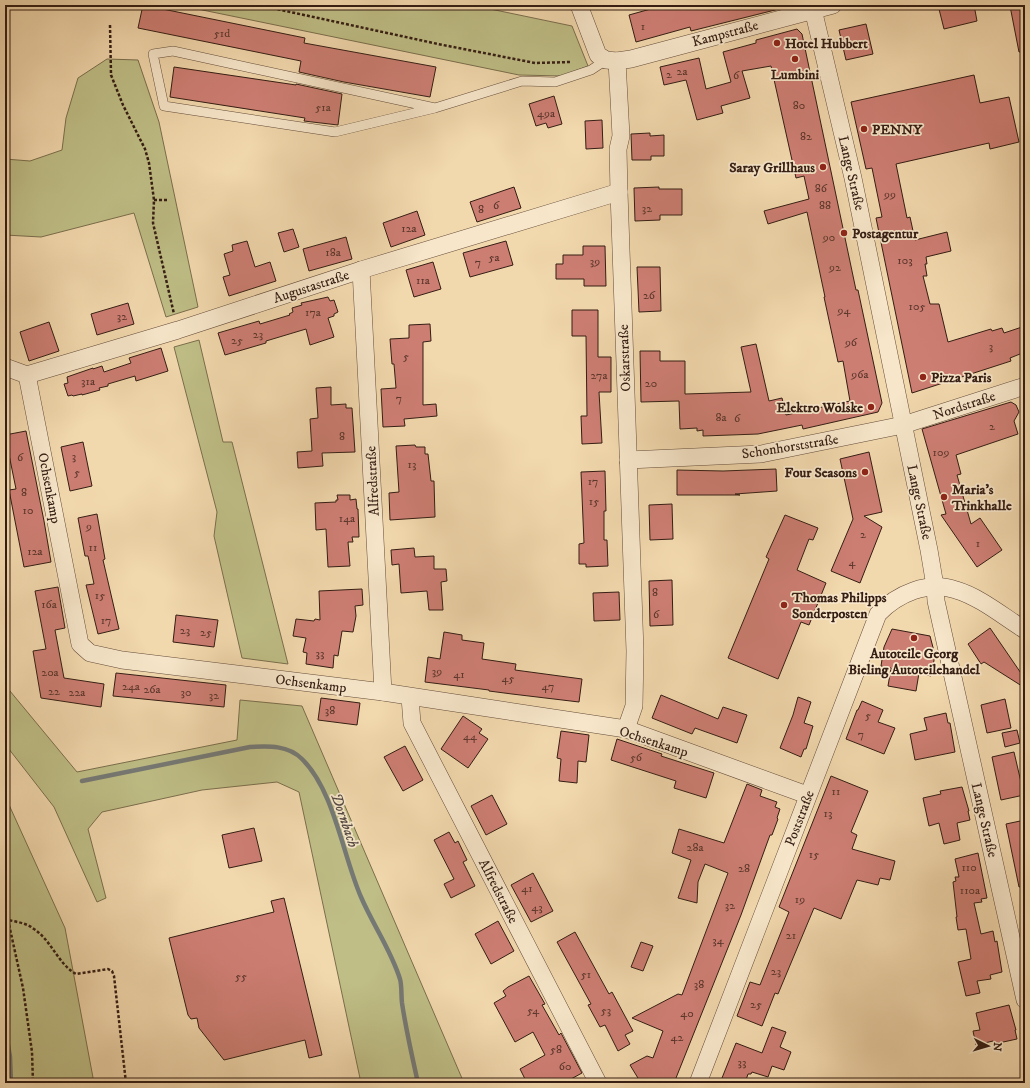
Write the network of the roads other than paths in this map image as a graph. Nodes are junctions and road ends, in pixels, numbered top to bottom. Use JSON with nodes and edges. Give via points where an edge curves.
{"nodes":[{"id":1,"x":579,"y":5,"type":"edge"},
{"id":2,"x":833,"y":5,"type":"edge"},
{"id":3,"x":812,"y":7,"type":"edge"},
{"id":4,"x":612,"y":61,"type":"junction"},
{"id":5,"x":436,"y":108,"type":"junction"},
{"id":6,"x":619,"y":192,"type":"junction"},
{"id":7,"x":361,"y":270,"type":"junction"},
{"id":8,"x":5,"y":367,"type":"edge"},
{"id":9,"x":27,"y":375,"type":"junction"},
{"id":10,"x":1025,"y":386,"type":"edge"},
{"id":11,"x":903,"y":425,"type":"junction"},
{"id":12,"x":628,"y":460,"type":"junction"},
{"id":13,"x":935,"y":586,"type":"junction"},
{"id":14,"x":1025,"y":630,"type":"edge"},
{"id":15,"x":383,"y":692,"type":"junction"},
{"id":16,"x":410,"y":696,"type":"junction"},
{"id":17,"x":626,"y":729,"type":"junction"},
{"id":18,"x":807,"y":795,"type":"junction"},
{"id":19,"x":1025,"y":1000,"type":"edge"},
{"id":20,"x":598,"y":1083,"type":"edge"},
{"id":21,"x":698,"y":1083,"type":"edge"}],
"edges":[{"from":1,"to":4,"type":"street","via":[[598,55]]},
{"from":2,"to":3,"type":"street","name":"Kampstraße"},
{"from":3,"to":4,"type":"street","name":"Kampstraße","via":[[631,59]]},
{"from":3,"to":11,"type":"street","name":"Lange Straße","via":[[853,178]]},
{"from":4,"to":5,"type":"lane","via":[[555,82],[522,81]]},
{"from":4,"to":6,"type":"street","name":"Oskarstraße","via":[[621,136],[618,149]]},
{"from":5,"to":5,"type":"lane","via":[[335,132],[164,106],[153,54],[173,50]]},
{"from":6,"to":7,"type":"street","name":"Augustastraße"},
{"from":6,"to":12,"type":"street","name":"Oskarstraße"},
{"from":7,"to":9,"type":"street","name":"Augustastraße","via":[[178,330]]},
{"from":7,"to":15,"type":"street","name":"Alfredstraße"},
{"from":8,"to":9,"type":"street"},
{"from":9,"to":15,"type":"street","name":"Ochsenkamp","via":[[80,644],[90,653],[122,660]]},
{"from":10,"to":11,"type":"street","name":"Nordstraße"},
{"from":11,"to":12,"type":"street","name":"Schonhorststraße","via":[[761,454]]},
{"from":11,"to":13,"type":"street","name":"Lange Straße"},
{"from":12,"to":17,"type":"street","name":"Oskarstraße","via":[[635,658],[634,706]]},
{"from":13,"to":14,"type":"street","via":[[956,589]]},
{"from":13,"to":18,"type":"street","name":"Poststraße","via":[[911,592],[891,602],[878,614]]},
{"from":13,"to":19,"type":"street","name":"Lange Straße","via":[[938,612]]},
{"from":15,"to":16,"type":"street","name":"Ochsenkamp"},
{"from":16,"to":17,"type":"street","name":"Ochsenkamp"},
{"from":16,"to":20,"type":"street","name":"Alfredstraße","via":[[412,723]]},
{"from":17,"to":18,"type":"street","name":"Ochsenkamp"},
{"from":18,"to":21,"type":"street","name":"Poststraße"}]}
